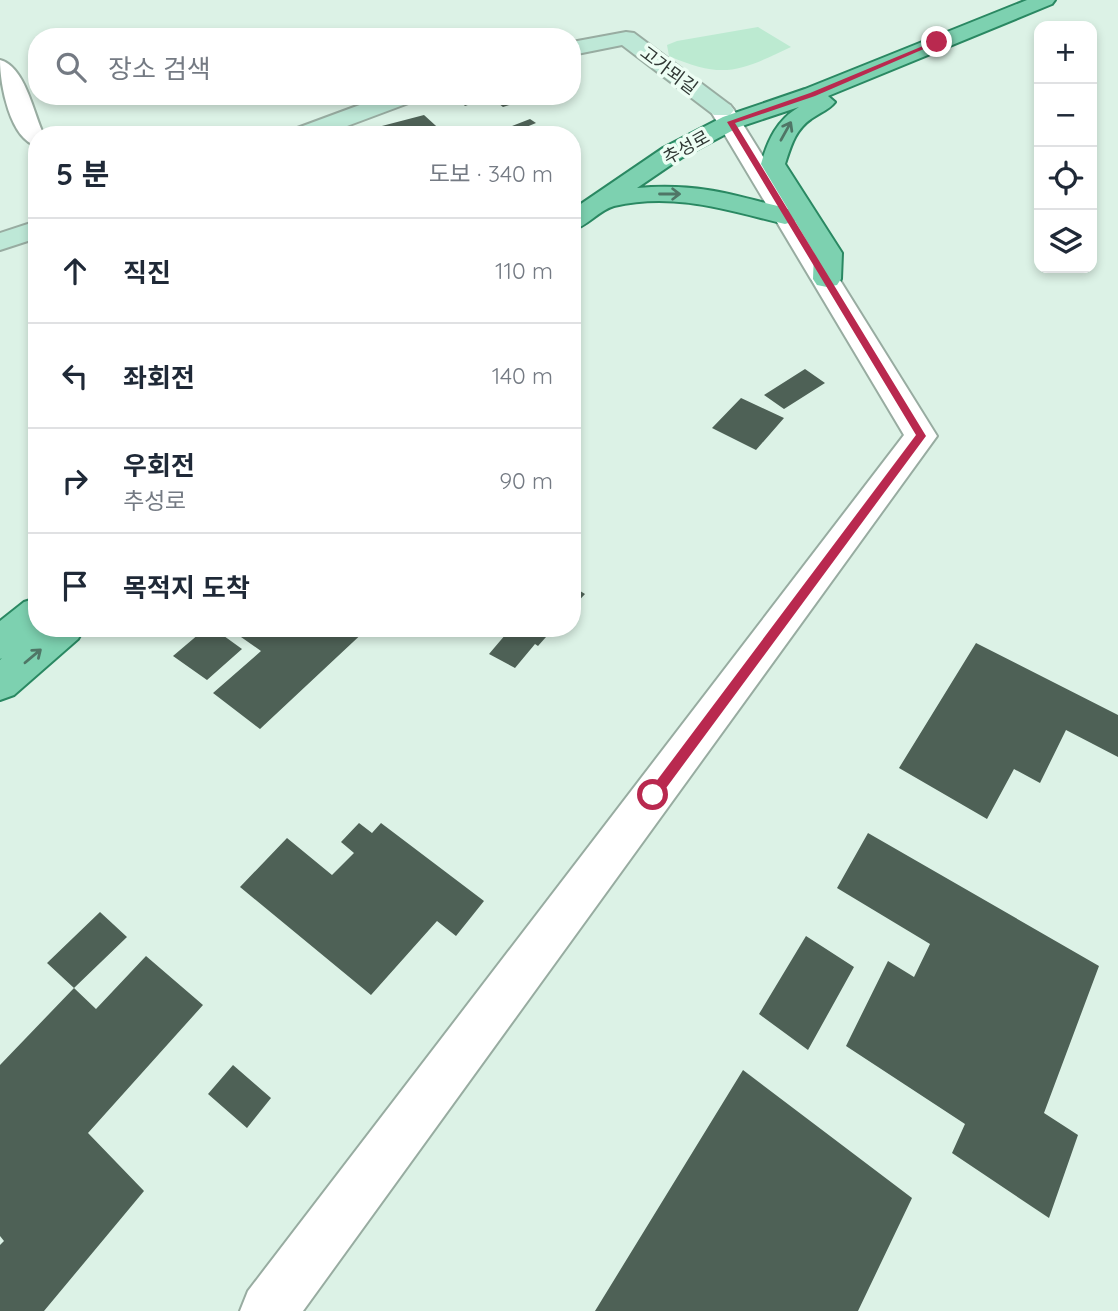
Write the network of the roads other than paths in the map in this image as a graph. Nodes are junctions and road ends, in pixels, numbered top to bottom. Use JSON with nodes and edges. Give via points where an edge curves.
{"nodes":[{"id":1,"x":1045,"y":0,"type":"edge"},
{"id":2,"x":1011,"y":12,"type":"junction"},
{"id":3,"x":581,"y":47,"type":"edge"},
{"id":4,"x":0,"y":67,"type":"edge"},
{"id":5,"x":787,"y":80,"type":"dead end"},
{"id":6,"x":381,"y":105,"type":"edge"},
{"id":7,"x":726,"y":116,"type":"junction"},
{"id":8,"x":28,"y":126,"type":"edge"},
{"id":9,"x":324,"y":126,"type":"edge"},
{"id":10,"x":626,"y":158,"type":"dead end"},
{"id":11,"x":602,"y":200,"type":"junction"},
{"id":12,"x":581,"y":215,"type":"edge"},
{"id":13,"x":785,"y":216,"type":"junction"},
{"id":14,"x":28,"y":232,"type":"edge"},
{"id":15,"x":0,"y":242,"type":"edge"},
{"id":16,"x":827,"y":279,"type":"junction"},
{"id":17,"x":28,"y":620,"type":"edge"},
{"id":18,"x":54,"y":637,"type":"edge"},
{"id":19,"x":0,"y":643,"type":"edge"},
{"id":20,"x":0,"y":683,"type":"edge"},
{"id":21,"x":268,"y":1311,"type":"edge"}],
"edges":[{"from":1,"to":2,"type":"main road","name":"추성로"},
{"from":2,"to":7,"type":"main road","name":"추성로","via":[[813,94]]},
{"from":16,"to":2,"type":"main road","one_way":true,"via":[[828,253],[773,164],[791,120],[974,36]]},
{"from":3,"to":7,"type":"street","name":"고가뫼길","via":[[626,38]]},
{"from":4,"to":8,"type":"street"},
{"from":5,"to":7,"type":"main road","name":"추성로"},
{"from":6,"to":9,"type":"street"},
{"from":7,"to":10,"type":"main road","name":"추성로"},
{"from":7,"to":11,"type":"main road","name":"추성로"},
{"from":7,"to":13,"type":"street"},
{"from":11,"to":12,"type":"main road","name":"추성로"},
{"from":11,"to":13,"type":"main road","one_way":true,"via":[[645,194],[705,195]]},
{"from":13,"to":16,"type":"street"},
{"from":14,"to":15,"type":"street"},
{"from":16,"to":21,"type":"street","via":[[921,436]]},
{"from":17,"to":19,"type":"main road"},
{"from":20,"to":18,"type":"main road","one_way":true}]}
